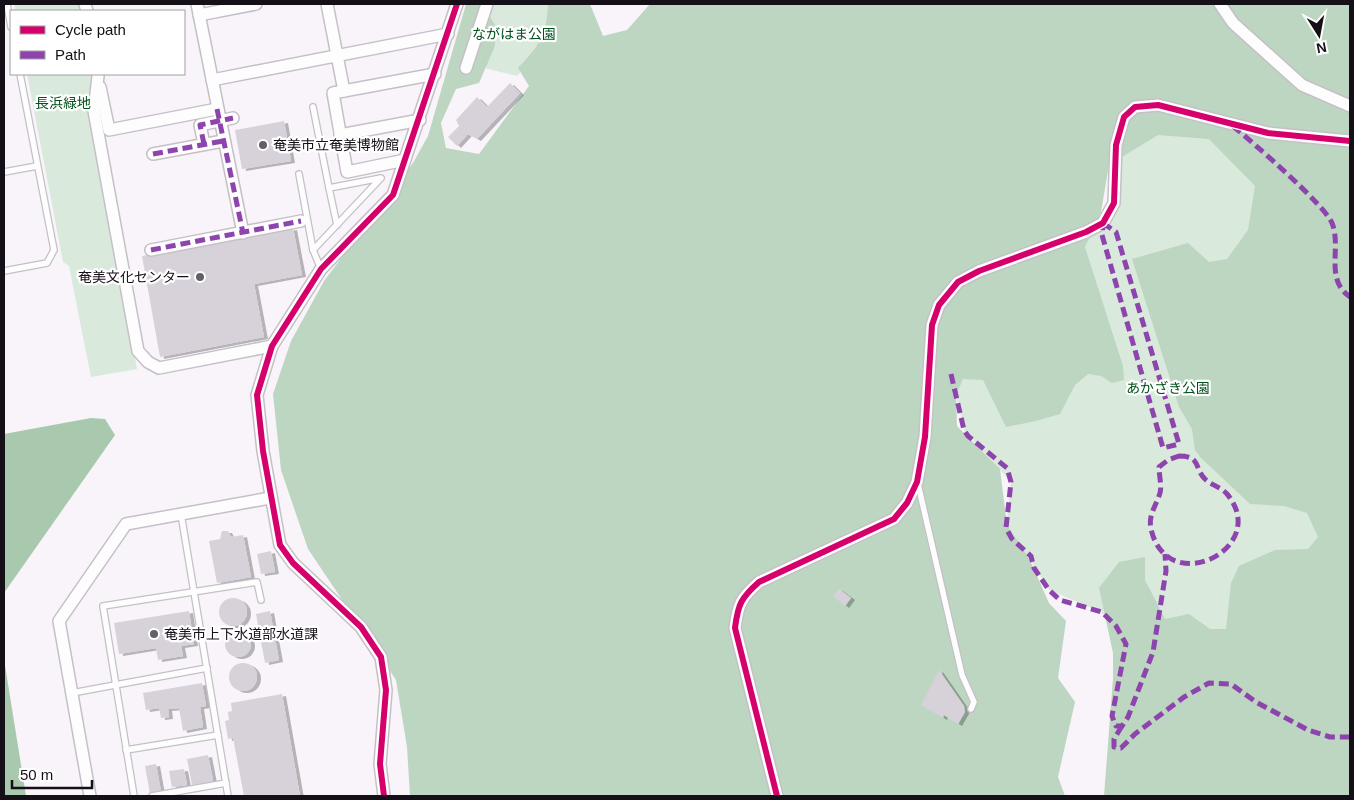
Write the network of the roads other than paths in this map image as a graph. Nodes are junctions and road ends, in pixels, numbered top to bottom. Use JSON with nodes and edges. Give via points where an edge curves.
{"nodes":[{"id":1,"x":7,"y":4,"type":"edge"},
{"id":2,"x":256,"y":4,"type":"edge"},
{"id":3,"x":327,"y":4,"type":"edge"},
{"id":4,"x":457,"y":4,"type":"edge"},
{"id":5,"x":487,"y":4,"type":"edge"},
{"id":6,"x":1220,"y":4,"type":"edge"},
{"id":7,"x":198,"y":9,"type":"edge"},
{"id":8,"x":10,"y":21,"type":"edge"},
{"id":9,"x":448,"y":34,"type":"junction"},
{"id":10,"x":338,"y":56,"type":"junction"},
{"id":11,"x":466,"y":68,"type":"dead end"},
{"id":12,"x":435,"y":74,"type":"junction"},
{"id":13,"x":20,"y":75,"type":"edge"},
{"id":14,"x":98,"y":75,"type":"edge"},
{"id":15,"x":212,"y":80,"type":"junction"},
{"id":16,"x":344,"y":91,"type":"junction"},
{"id":17,"x":1350,"y":106,"type":"edge"},
{"id":18,"x":313,"y":107,"type":"dead end"},
{"id":19,"x":217,"y":109,"type":"junction"},
{"id":20,"x":233,"y":118,"type":"dead end"},
{"id":21,"x":420,"y":120,"type":"junction"},
{"id":22,"x":220,"y":121,"type":"junction"},
{"id":23,"x":340,"y":135,"type":"junction"},
{"id":24,"x":223,"y":141,"type":"junction"},
{"id":25,"x":1350,"y":141,"type":"edge"},
{"id":26,"x":204,"y":144,"type":"junction"},
{"id":27,"x":153,"y":154,"type":"dead end"},
{"id":28,"x":405,"y":160,"type":"junction"},
{"id":29,"x":37,"y":166,"type":"junction"},
{"id":30,"x":4,"y":172,"type":"edge"},
{"id":31,"x":299,"y":174,"type":"dead end"},
{"id":32,"x":329,"y":188,"type":"junction"},
{"id":33,"x":301,"y":221,"type":"dead end"},
{"id":34,"x":337,"y":225,"type":"junction"},
{"id":35,"x":242,"y":233,"type":"junction"},
{"id":36,"x":151,"y":250,"type":"dead end"},
{"id":37,"x":313,"y":250,"type":"junction"},
{"id":38,"x":320,"y":269,"type":"junction"},
{"id":39,"x":4,"y":271,"type":"edge"},
{"id":40,"x":272,"y":346,"type":"junction"},
{"id":41,"x":917,"y":482,"type":"junction"},
{"id":42,"x":270,"y":498,"type":"junction"},
{"id":43,"x":181,"y":514,"type":"junction"},
{"id":44,"x":195,"y":592,"type":"junction"},
{"id":45,"x":260,"y":600,"type":"dead end"},
{"id":46,"x":207,"y":668,"type":"junction"},
{"id":47,"x":116,"y":686,"type":"junction"},
{"id":48,"x":72,"y":693,"type":"junction"},
{"id":49,"x":971,"y":709,"type":"dead end"},
{"id":50,"x":218,"y":735,"type":"junction"},
{"id":51,"x":126,"y":750,"type":"junction"},
{"id":52,"x":226,"y":783,"type":"junction"},
{"id":53,"x":90,"y":796,"type":"edge"},
{"id":54,"x":134,"y":796,"type":"edge"},
{"id":55,"x":152,"y":796,"type":"edge"},
{"id":56,"x":228,"y":796,"type":"edge"},
{"id":57,"x":384,"y":796,"type":"edge"},
{"id":58,"x":777,"y":796,"type":"edge"}],
"edges":[{"from":1,"to":8,"type":"lane"},
{"from":2,"to":7,"type":"street"},
{"from":3,"to":10,"type":"street"},
{"from":4,"to":9,"type":"street"},
{"from":5,"to":11,"type":"street"},
{"from":6,"to":17,"type":"street","via":[[1233,24],[1302,85]]},
{"from":7,"to":15,"type":"street"},
{"from":9,"to":10,"type":"street"},
{"from":9,"to":12,"type":"street"},
{"from":10,"to":15,"type":"street"},
{"from":10,"to":16,"type":"street"},
{"from":12,"to":16,"type":"street"},
{"from":12,"to":21,"type":"street"},
{"from":13,"to":29,"type":"lane"},
{"from":14,"to":19,"type":"street","via":[[109,130]]},
{"from":14,"to":40,"type":"street","via":[[94,111],[138,351],[159,368]]},
{"from":15,"to":19,"type":"street"},
{"from":16,"to":23,"type":"street","via":[[333,93]]},
{"from":18,"to":32,"type":"lane"},
{"from":19,"to":22,"type":"street"},
{"from":20,"to":22,"type":"street"},
{"from":21,"to":23,"type":"street"},
{"from":21,"to":28,"type":"street"},
{"from":22,"to":24,"type":"street"},
{"from":22,"to":26,"type":"street","via":[[200,125]]},
{"from":23,"to":28,"type":"street","via":[[347,172]]},
{"from":24,"to":26,"type":"street"},
{"from":24,"to":35,"type":"street"},
{"from":25,"to":41,"type":"street","via":[[1268,133],[1158,105],[1135,107],[1124,117],[1116,145],[1114,203],[1103,223],[979,271],[958,282],[939,305],[932,325],[925,437]]},
{"from":26,"to":27,"type":"street"},
{"from":28,"to":38,"type":"street","via":[[393,194]]},
{"from":29,"to":30,"type":"lane"},
{"from":29,"to":39,"type":"lane","via":[[54,250],[47,263]]},
{"from":31,"to":37,"type":"lane"},
{"from":32,"to":34,"type":"lane"},
{"from":32,"to":34,"type":"lane","via":[[381,178]]},
{"from":33,"to":35,"type":"street"},
{"from":34,"to":37,"type":"lane"},
{"from":35,"to":36,"type":"street"},
{"from":37,"to":38,"type":"lane"},
{"from":38,"to":40,"type":"street"},
{"from":40,"to":42,"type":"street","via":[[257,395]]},
{"from":41,"to":49,"type":"lane","via":[[962,675],[974,702]]},
{"from":41,"to":58,"type":"street","via":[[907,503],[894,519],[758,582],[742,597],[735,628]]},
{"from":42,"to":43,"type":"street"},
{"from":42,"to":57,"type":"street","via":[[280,545],[293,563],[361,627],[381,657],[386,690],[380,764]]},
{"from":43,"to":44,"type":"lane"},
{"from":43,"to":48,"type":"street","via":[[126,524],[59,621]]},
{"from":44,"to":45,"type":"lane","via":[[257,582]]},
{"from":44,"to":46,"type":"lane"},
{"from":44,"to":47,"type":"lane","via":[[103,606]]},
{"from":46,"to":47,"type":"lane"},
{"from":46,"to":50,"type":"lane"},
{"from":47,"to":48,"type":"lane"},
{"from":47,"to":51,"type":"lane"},
{"from":48,"to":53,"type":"street"},
{"from":50,"to":51,"type":"lane"},
{"from":50,"to":52,"type":"lane"},
{"from":51,"to":54,"type":"lane"},
{"from":52,"to":55,"type":"lane"},
{"from":52,"to":56,"type":"lane"}]}
